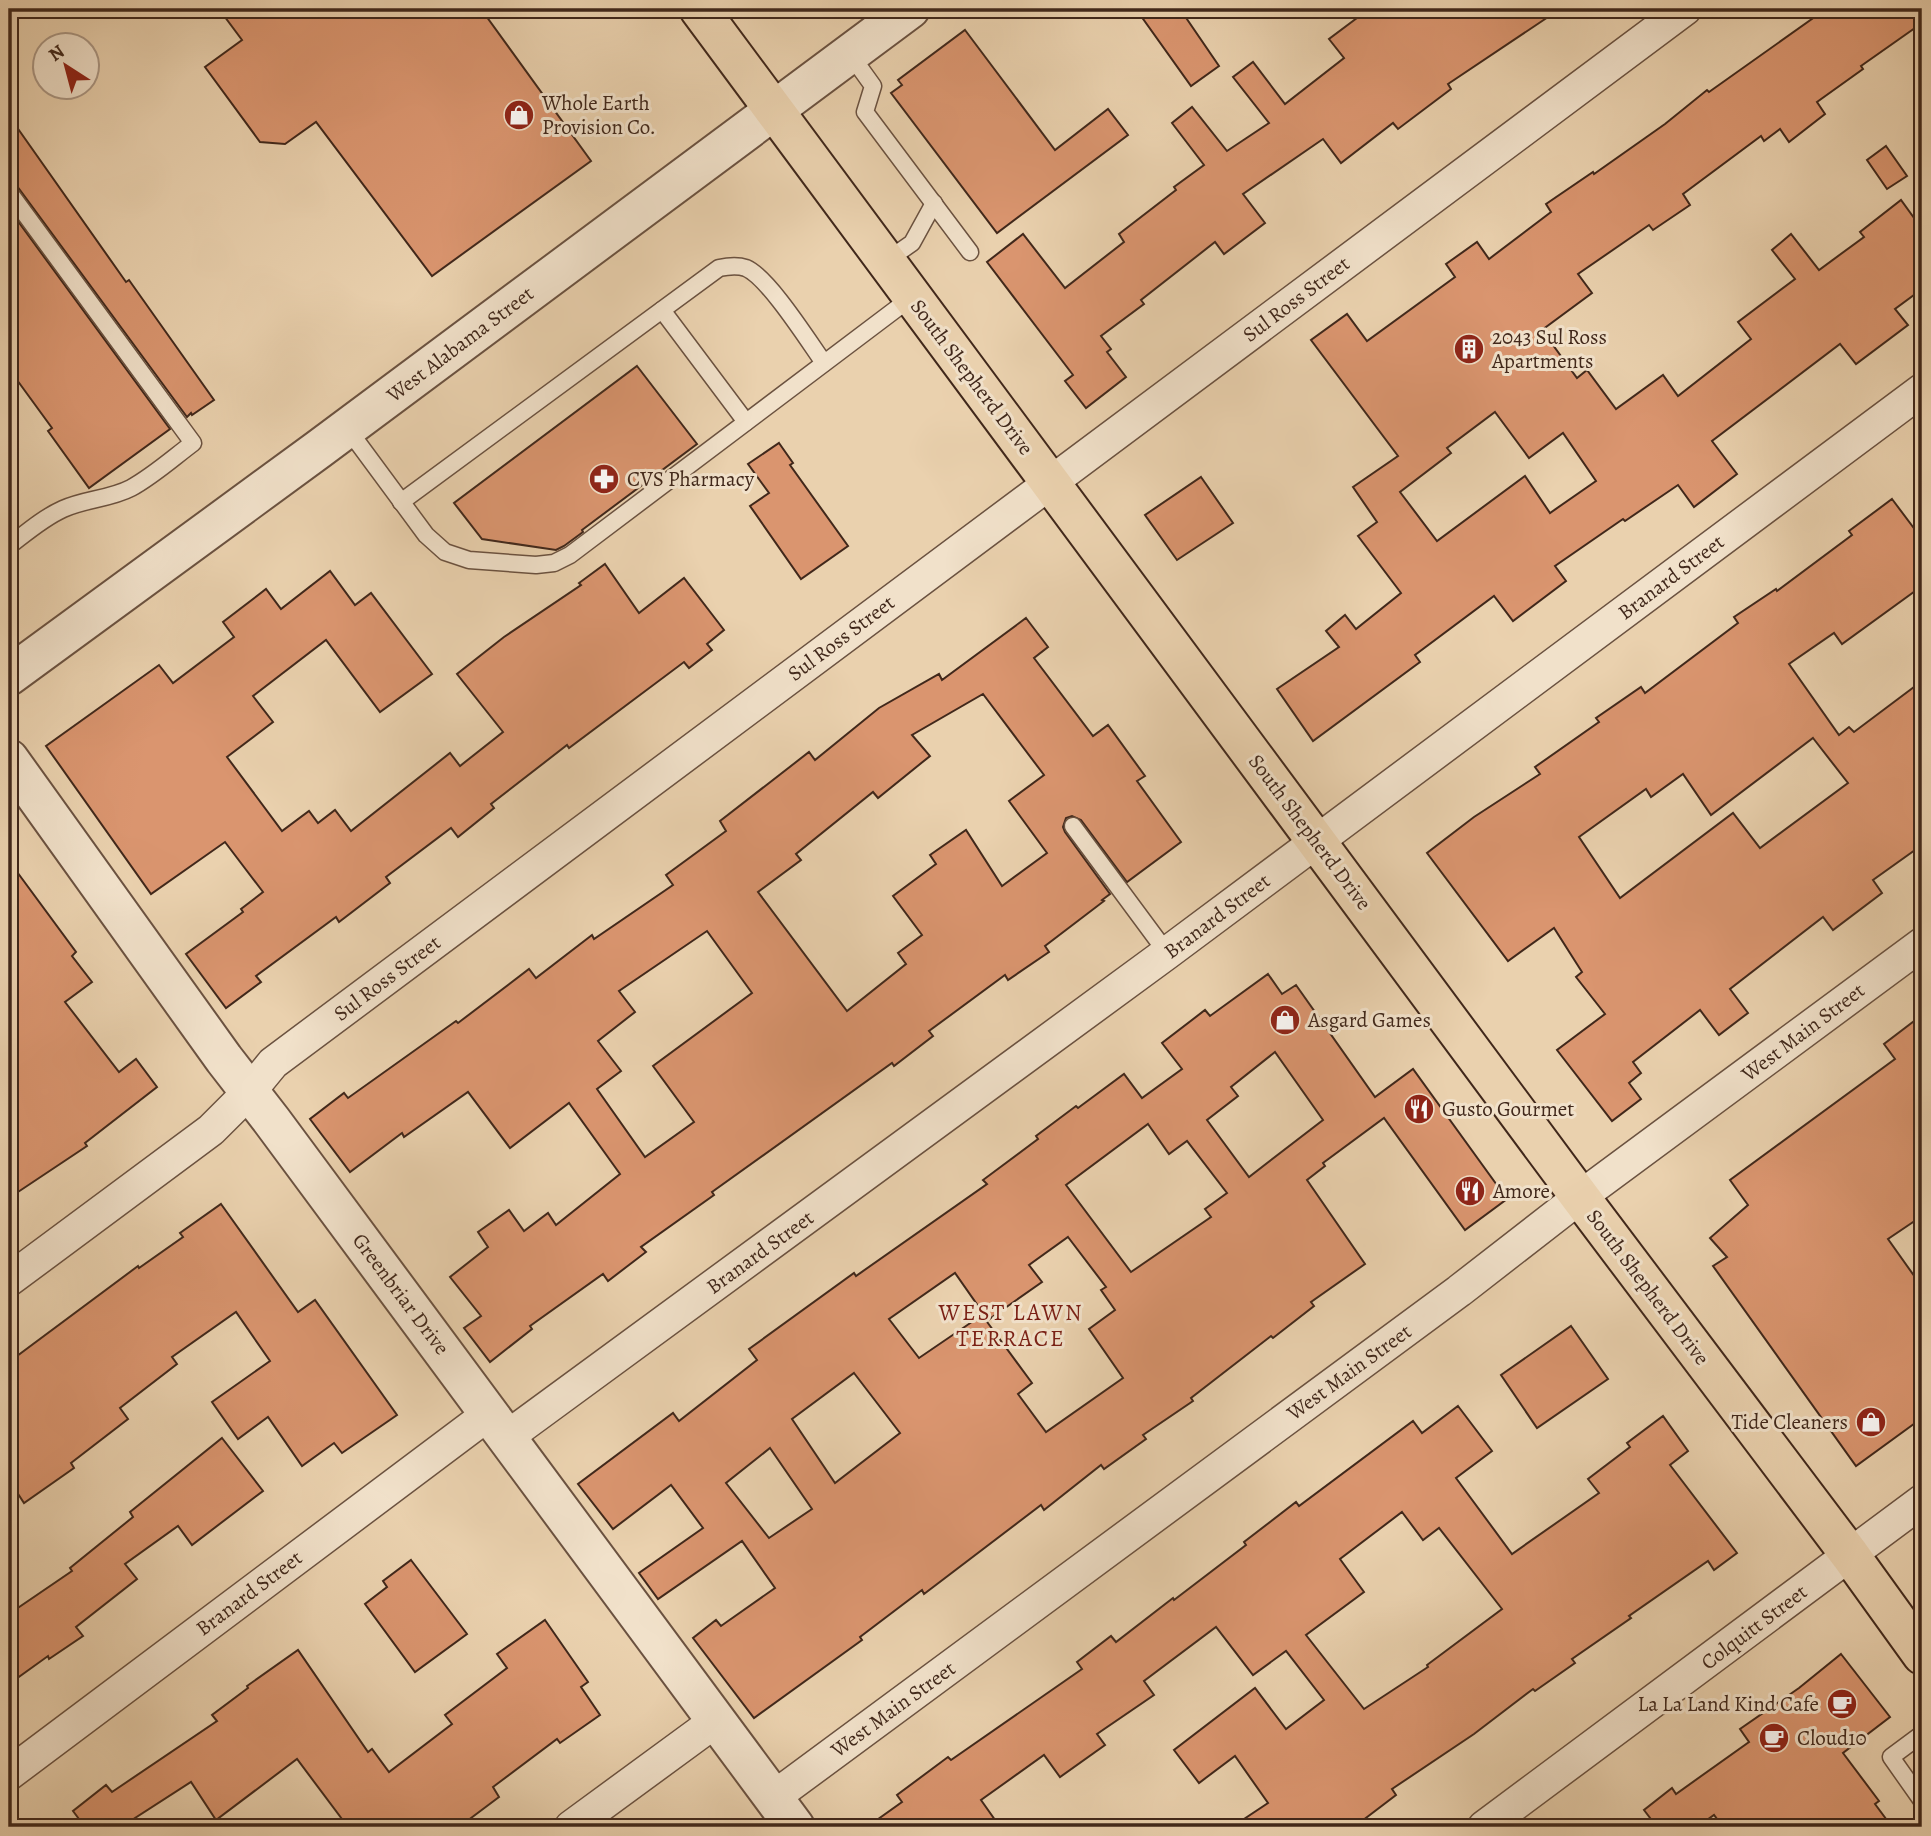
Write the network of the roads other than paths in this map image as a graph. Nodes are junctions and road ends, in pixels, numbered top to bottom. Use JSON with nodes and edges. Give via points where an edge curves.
{"nodes":[{"id":1,"x":699,"y":9,"type":"edge"},
{"id":2,"x":910,"y":9,"type":"edge"},
{"id":3,"x":1685,"y":9,"type":"edge"},
{"id":4,"x":850,"y":54,"type":"junction"},
{"id":5,"x":775,"y":110,"type":"junction"},
{"id":6,"x":9,"y":192,"type":"edge"},
{"id":7,"x":934,"y":203,"type":"junction"},
{"id":8,"x":971,"y":252,"type":"dead end"},
{"id":9,"x":886,"y":261,"type":"junction"},
{"id":10,"x":912,"y":297,"type":"junction"},
{"id":11,"x":662,"y":310,"type":"junction"},
{"id":12,"x":824,"y":363,"type":"junction"},
{"id":13,"x":1922,"y":390,"type":"edge"},
{"id":14,"x":746,"y":422,"type":"junction"},
{"id":15,"x":347,"y":428,"type":"junction"},
{"id":16,"x":1050,"y":482,"type":"junction"},
{"id":17,"x":401,"y":502,"type":"junction"},
{"id":18,"x":9,"y":546,"type":"edge"},
{"id":19,"x":9,"y":676,"type":"edge"},
{"id":20,"x":9,"y":759,"type":"edge"},
{"id":21,"x":1073,"y":826,"type":"dead end"},
{"id":22,"x":1318,"y":841,"type":"junction"},
{"id":23,"x":1922,"y":944,"type":"edge"},
{"id":24,"x":1167,"y":953,"type":"junction"},
{"id":25,"x":250,"y":1091,"type":"junction"},
{"id":26,"x":1580,"y":1197,"type":"junction"},
{"id":27,"x":9,"y":1280,"type":"edge"},
{"id":28,"x":498,"y":1425,"type":"junction"},
{"id":29,"x":1922,"y":1501,"type":"edge"},
{"id":30,"x":1850,"y":1555,"type":"junction"},
{"id":31,"x":1922,"y":1655,"type":"edge"},
{"id":32,"x":717,"y":1720,"type":"junction"},
{"id":33,"x":1922,"y":1734,"type":"edge"},
{"id":34,"x":9,"y":1774,"type":"edge"},
{"id":35,"x":1922,"y":1801,"type":"edge"},
{"id":36,"x":785,"y":1812,"type":"edge"},
{"id":37,"x":572,"y":1827,"type":"edge"},
{"id":38,"x":1483,"y":1827,"type":"edge"}],
"edges":[{"from":1,"to":5,"type":"main road","name":"South Shepherd Drive"},
{"from":2,"to":4,"type":"street","name":"West Alabama Street"},
{"from":3,"to":16,"type":"street","name":"Sul Ross Street"},
{"from":4,"to":5,"type":"street","name":"West Alabama Street"},
{"from":4,"to":7,"type":"lane","via":[[873,86],[865,112]]},
{"from":5,"to":9,"type":"main road","name":"South Shepherd Drive"},
{"from":5,"to":15,"type":"street","name":"West Alabama Street"},
{"from":6,"to":18,"type":"lane","via":[[193,443],[133,487],[62,509]]},
{"from":7,"to":8,"type":"lane"},
{"from":7,"to":9,"type":"lane","via":[[912,243]]},
{"from":9,"to":10,"type":"main road","name":"South Shepherd Drive"},
{"from":10,"to":12,"type":"lane"},
{"from":10,"to":16,"type":"main road","name":"South Shepherd Drive"},
{"from":11,"to":12,"type":"lane","via":[[719,268],[735,265],[749,269],[765,283]]},
{"from":11,"to":14,"type":"lane"},
{"from":11,"to":17,"type":"lane"},
{"from":12,"to":14,"type":"lane"},
{"from":13,"to":22,"type":"street","name":"Branard Street"},
{"from":14,"to":17,"type":"lane","via":[[554,563],[469,560],[445,552],[426,536]]},
{"from":15,"to":17,"type":"lane"},
{"from":15,"to":19,"type":"street","name":"West Alabama Street"},
{"from":16,"to":22,"type":"main road","name":"South Shepherd Drive"},
{"from":16,"to":25,"type":"street","name":"Sul Ross Street","via":[[273,1063]]},
{"from":20,"to":25,"type":"street","name":"Greenbriar Drive"},
{"from":21,"to":24,"type":"lane"},
{"from":22,"to":24,"type":"street","name":"Branard Street"},
{"from":22,"to":26,"type":"main road","name":"South Shepherd Drive"},
{"from":23,"to":26,"type":"street","name":"West Main Street"},
{"from":24,"to":28,"type":"street","name":"Branard Street"},
{"from":25,"to":27,"type":"street","name":"Sul Ross Street","via":[[211,1130]]},
{"from":25,"to":28,"type":"street","name":"Greenbriar Drive"},
{"from":26,"to":30,"type":"main road","name":"South Shepherd Drive"},
{"from":26,"to":36,"type":"street","name":"West Main Street"},
{"from":28,"to":32,"type":"street","name":"Greenbriar Drive"},
{"from":28,"to":34,"type":"street","name":"Branard Street"},
{"from":29,"to":30,"type":"street","name":"Colquitt Street"},
{"from":30,"to":31,"type":"main road","name":"South Shepherd Drive"},
{"from":30,"to":38,"type":"street","name":"Colquitt Street"},
{"from":32,"to":36,"type":"street","name":"Greenbriar Drive"},
{"from":32,"to":37,"type":"street"},
{"from":33,"to":35,"type":"lane","via":[[1891,1757]]}]}
